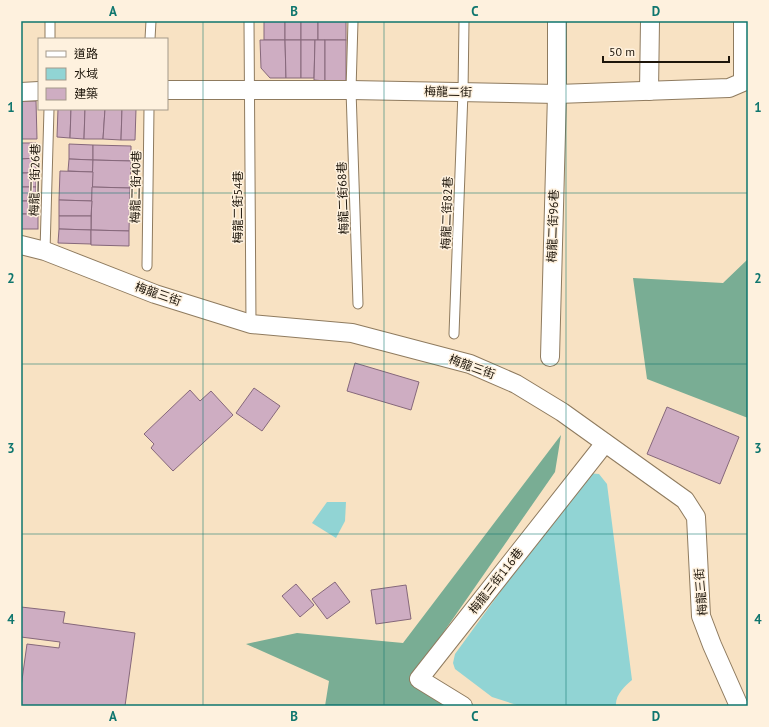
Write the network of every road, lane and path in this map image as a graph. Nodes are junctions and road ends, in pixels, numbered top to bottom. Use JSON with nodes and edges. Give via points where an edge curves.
{"nodes":[{"id":1,"x":50,"y":21,"type":"edge"},
{"id":2,"x":151,"y":21,"type":"edge"},
{"id":3,"x":249,"y":21,"type":"edge"},
{"id":4,"x":353,"y":21,"type":"edge"},
{"id":5,"x":464,"y":21,"type":"edge"},
{"id":6,"x":557,"y":21,"type":"edge"},
{"id":7,"x":650,"y":21,"type":"edge"},
{"id":8,"x":743,"y":21,"type":"edge"},
{"id":9,"x":50,"y":38,"type":"edge"},
{"id":10,"x":150,"y":38,"type":"edge"},
{"id":11,"x":168,"y":90,"type":"edge"},
{"id":12,"x":249,"y":90,"type":"junction"},
{"id":13,"x":351,"y":90,"type":"junction"},
{"id":14,"x":38,"y":91,"type":"edge"},
{"id":15,"x":649,"y":91,"type":"junction"},
{"id":16,"x":21,"y":92,"type":"edge"},
{"id":17,"x":463,"y":92,"type":"junction"},
{"id":18,"x":557,"y":94,"type":"junction"},
{"id":19,"x":49,"y":110,"type":"edge"},
{"id":20,"x":149,"y":110,"type":"edge"},
{"id":21,"x":21,"y":245,"type":"edge"},
{"id":22,"x":45,"y":251,"type":"junction"},
{"id":23,"x":147,"y":266,"type":"dead end"},
{"id":24,"x":358,"y":304,"type":"dead end"},
{"id":25,"x":251,"y":324,"type":"junction"},
{"id":26,"x":454,"y":334,"type":"dead end"},
{"id":27,"x":550,"y":358,"type":"dead end"},
{"id":28,"x":605,"y":442,"type":"junction"},
{"id":29,"x":463,"y":706,"type":"edge"},
{"id":30,"x":740,"y":706,"type":"edge"}],
"edges":[{"from":1,"to":9,"type":"lane"},
{"from":2,"to":10,"type":"lane"},
{"from":3,"to":12,"type":"lane","name":"梅龍二街54巷"},
{"from":4,"to":13,"type":"lane","name":"梅龍二街68巷"},
{"from":5,"to":17,"type":"lane","name":"梅龍二街82巷"},
{"from":6,"to":18,"type":"street","name":"梅龍二街96巷"},
{"from":7,"to":15,"type":"street"},
{"from":8,"to":15,"type":"street","name":"梅龍二街","via":[[743,82],[729,88]]},
{"from":11,"to":12,"type":"street","name":"梅龍二街"},
{"from":12,"to":13,"type":"street","name":"梅龍二街"},
{"from":12,"to":25,"type":"lane","name":"梅龍二街54巷"},
{"from":13,"to":17,"type":"street","name":"梅龍二街"},
{"from":13,"to":24,"type":"lane","name":"梅龍二街68巷"},
{"from":14,"to":16,"type":"street"},
{"from":15,"to":18,"type":"street","name":"梅龍二街"},
{"from":17,"to":18,"type":"street","name":"梅龍二街"},
{"from":17,"to":26,"type":"lane","name":"梅龍二街82巷"},
{"from":18,"to":27,"type":"street","name":"梅龍二街96巷"},
{"from":19,"to":22,"type":"lane","name":"梅龍二街26巷"},
{"from":20,"to":23,"type":"lane","name":"梅龍二街40巷"},
{"from":21,"to":22,"type":"street","name":"梅龍三街"},
{"from":22,"to":25,"type":"street","name":"梅龍三街","via":[[155,294]]},
{"from":25,"to":28,"type":"street","name":"梅龍三街","via":[[352,333],[470,364],[516,384]]},
{"from":28,"to":29,"type":"street","name":"梅龍三街116巷","via":[[419,680]]},
{"from":28,"to":30,"type":"street","name":"梅龍三街","via":[[685,500],[696,517],[701,616]]}]}
